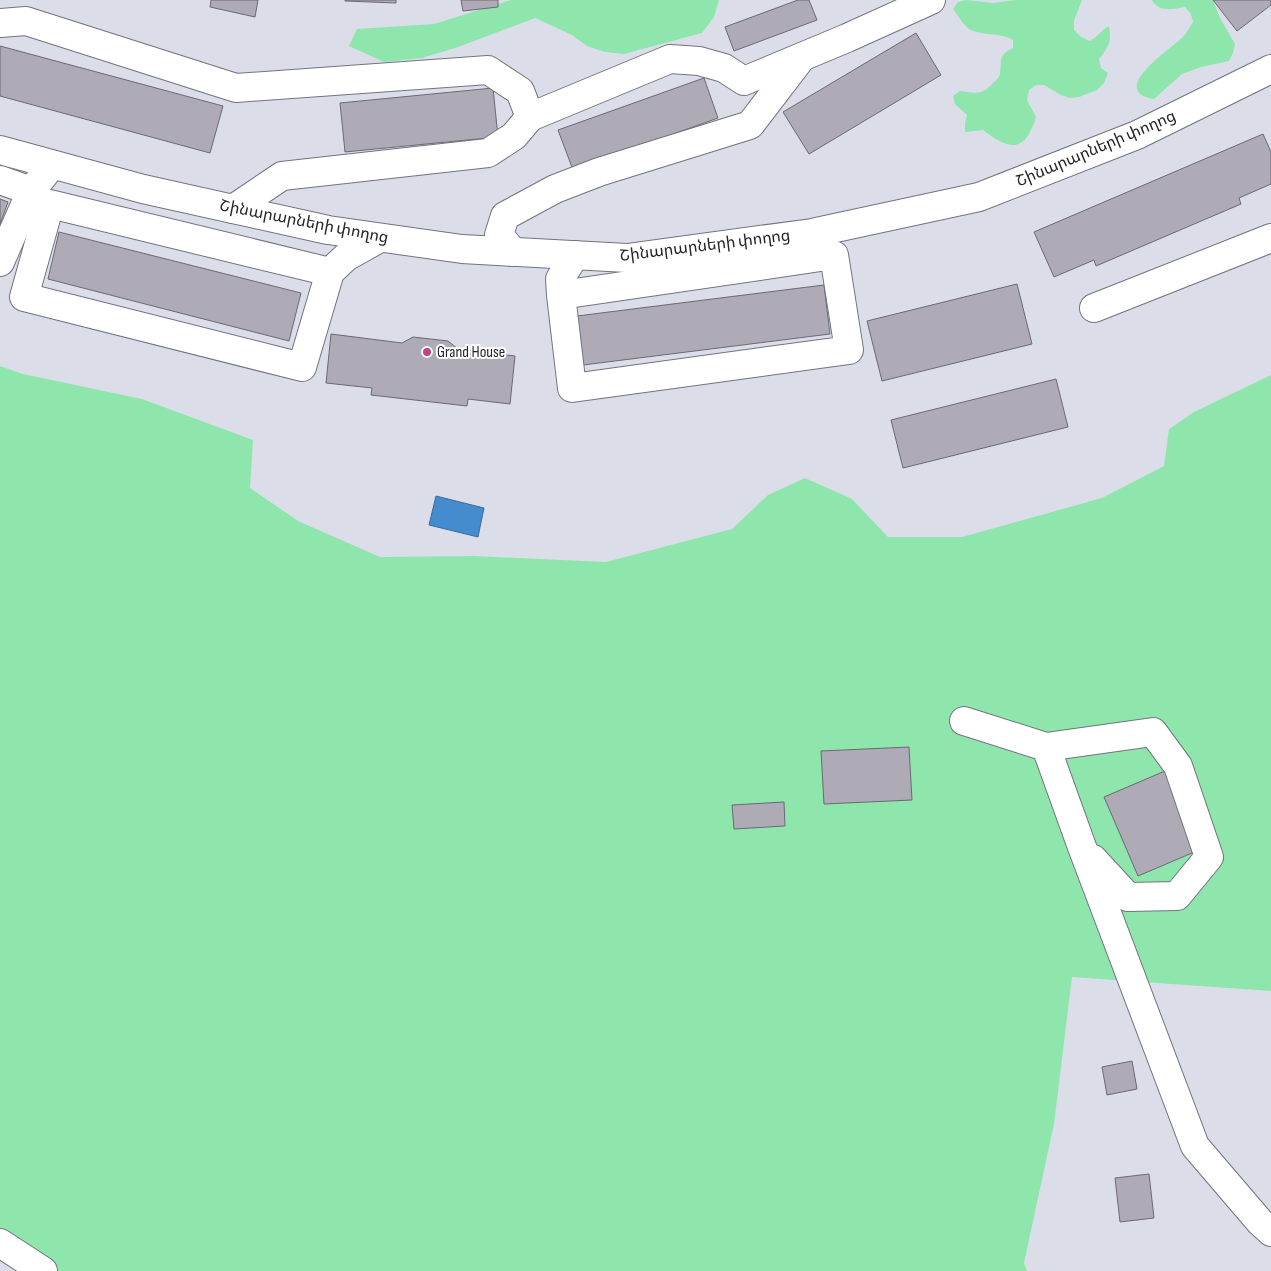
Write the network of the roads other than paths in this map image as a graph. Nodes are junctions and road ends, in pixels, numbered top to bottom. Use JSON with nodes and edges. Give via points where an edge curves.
{"nodes":[{"id":1,"x":931,"y":0,"type":"edge"},
{"id":2,"x":0,"y":23,"type":"edge"},
{"id":3,"x":803,"y":57,"type":"junction"},
{"id":4,"x":1271,"y":69,"type":"edge"},
{"id":5,"x":530,"y":118,"type":"junction"},
{"id":6,"x":0,"y":150,"type":"edge"},
{"id":7,"x":52,"y":165,"type":"junction"},
{"id":8,"x":0,"y":180,"type":"edge"},
{"id":9,"x":31,"y":191,"type":"junction"},
{"id":10,"x":233,"y":209,"type":"junction"},
{"id":11,"x":380,"y":238,"type":"junction"},
{"id":12,"x":1271,"y":238,"type":"edge"},
{"id":13,"x":513,"y":252,"type":"junction"},
{"id":14,"x":575,"y":255,"type":"junction"},
{"id":15,"x":0,"y":262,"type":"edge"},
{"id":16,"x":330,"y":272,"type":"junction"},
{"id":17,"x":561,"y":296,"type":"junction"},
{"id":18,"x":1094,"y":308,"type":"dead end"},
{"id":19,"x":964,"y":721,"type":"dead end"},
{"id":20,"x":1046,"y":747,"type":"junction"},
{"id":21,"x":1082,"y":847,"type":"junction"},
{"id":22,"x":1271,"y":1232,"type":"edge"},
{"id":23,"x":0,"y":1244,"type":"edge"},
{"id":24,"x":43,"y":1271,"type":"edge"}],
"edges":[{"from":1,"to":3,"type":"street"},
{"from":2,"to":5,"type":"street","via":[[26,21],[236,88],[488,70],[520,91]]},
{"from":3,"to":5,"type":"street","via":[[744,81],[724,68],[699,61],[670,60]]},
{"from":3,"to":13,"type":"street","via":[[750,124],[599,172],[555,189],[505,216],[499,235]]},
{"from":4,"to":14,"type":"street","name":"Շինարարների փողոց","via":[[1137,135],[979,197],[812,233],[627,258]]},
{"from":5,"to":10,"type":"street","via":[[514,136],[488,153],[282,176]]},
{"from":6,"to":7,"type":"street","name":"Շինարարների փողոց"},
{"from":7,"to":9,"type":"street"},
{"from":7,"to":10,"type":"street","name":"Շինարարների փողոց"},
{"from":8,"to":9,"type":"street"},
{"from":9,"to":15,"type":"street"},
{"from":10,"to":11,"type":"street","name":"Շինարարների փողոց"},
{"from":11,"to":13,"type":"street","name":"Շինարարների փողոց"},
{"from":11,"to":16,"type":"street","via":[[346,256]]},
{"from":12,"to":18,"type":"street"},
{"from":13,"to":14,"type":"street","name":"Շինարարների փողոց"},
{"from":14,"to":17,"type":"street","via":[[560,279]]},
{"from":16,"to":16,"type":"street","via":[[302,367],[24,297],[50,204]]},
{"from":17,"to":17,"type":"street","via":[[572,388],[849,350],[834,255]]},
{"from":19,"to":20,"type":"street"},
{"from":20,"to":21,"type":"street"},
{"from":20,"to":21,"type":"street","via":[[1153,732],[1178,766],[1209,857],[1177,896],[1128,898]]},
{"from":21,"to":22,"type":"street","via":[[1195,1146]]},
{"from":23,"to":24,"type":"street"}]}
